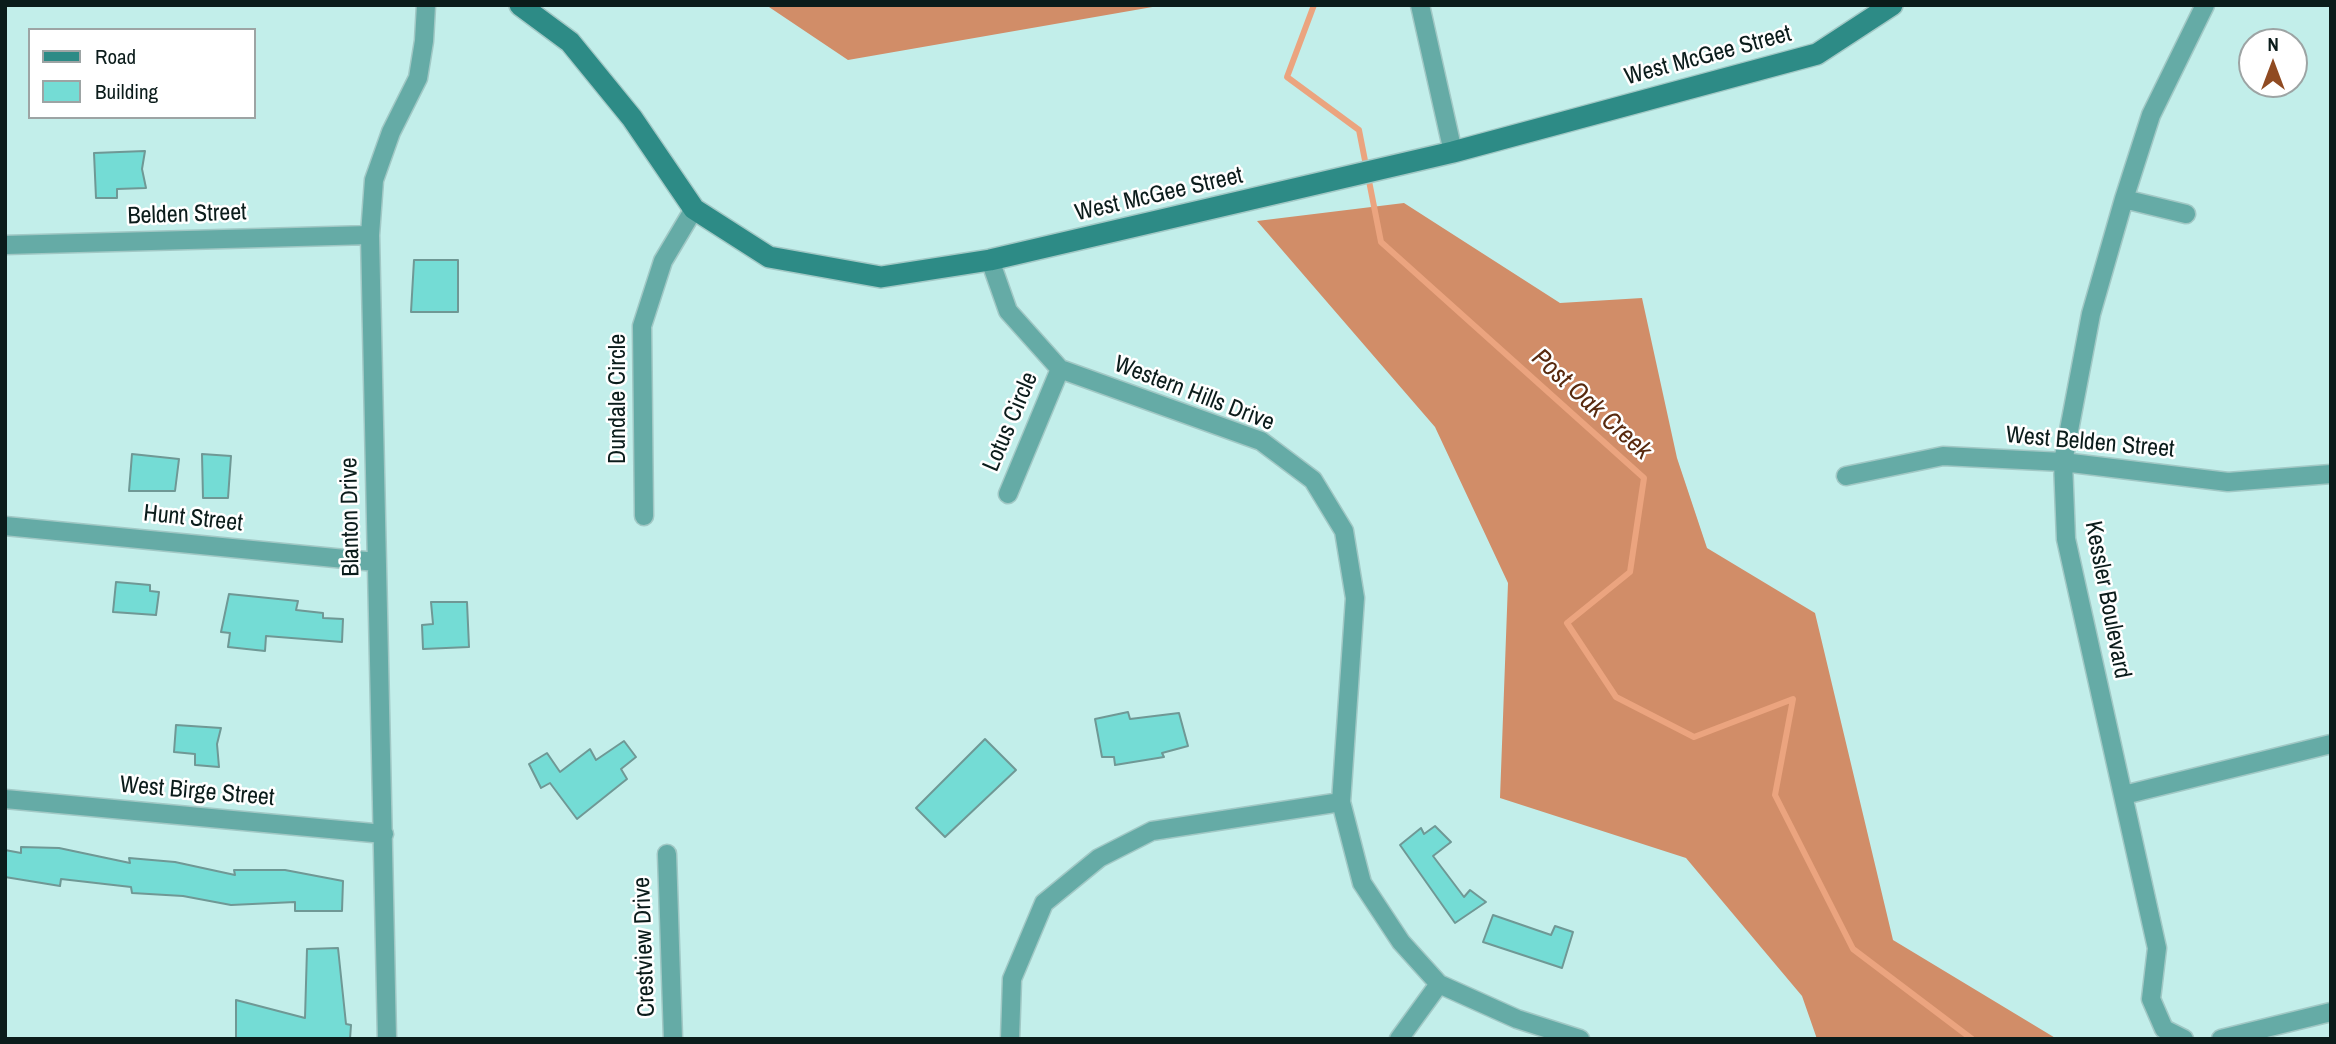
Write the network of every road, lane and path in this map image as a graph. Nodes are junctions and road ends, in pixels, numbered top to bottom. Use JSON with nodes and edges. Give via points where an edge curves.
{"nodes":[{"id":1,"x":426,"y":5,"type":"edge"},
{"id":2,"x":520,"y":5,"type":"edge"},
{"id":3,"x":1419,"y":5,"type":"edge"},
{"id":4,"x":1892,"y":5,"type":"edge"},
{"id":5,"x":2205,"y":5,"type":"edge"},
{"id":6,"x":1453,"y":152,"type":"junction"},
{"id":7,"x":2123,"y":199,"type":"junction"},
{"id":8,"x":694,"y":209,"type":"junction"},
{"id":9,"x":2186,"y":214,"type":"dead end"},
{"id":10,"x":370,"y":234,"type":"junction"},
{"id":11,"x":5,"y":245,"type":"edge"},
{"id":12,"x":990,"y":260,"type":"junction"},
{"id":13,"x":1060,"y":369,"type":"junction"},
{"id":14,"x":2063,"y":462,"type":"junction"},
{"id":15,"x":2331,"y":474,"type":"edge"},
{"id":16,"x":1846,"y":476,"type":"dead end"},
{"id":17,"x":1007,"y":494,"type":"dead end"},
{"id":18,"x":644,"y":516,"type":"dead end"},
{"id":19,"x":5,"y":526,"type":"edge"},
{"id":20,"x":376,"y":562,"type":"junction"},
{"id":21,"x":2331,"y":744,"type":"edge"},
{"id":22,"x":2123,"y":795,"type":"junction"},
{"id":23,"x":5,"y":799,"type":"edge"},
{"id":24,"x":1341,"y":802,"type":"junction"},
{"id":25,"x":384,"y":834,"type":"junction"},
{"id":26,"x":667,"y":854,"type":"dead end"},
{"id":27,"x":1438,"y":984,"type":"junction"},
{"id":28,"x":2331,"y":1012,"type":"edge"},
{"id":29,"x":387,"y":1039,"type":"edge"},
{"id":30,"x":673,"y":1039,"type":"edge"},
{"id":31,"x":1010,"y":1039,"type":"edge"},
{"id":32,"x":1399,"y":1039,"type":"edge"},
{"id":33,"x":1580,"y":1039,"type":"edge"},
{"id":34,"x":2185,"y":1039,"type":"edge"},
{"id":35,"x":2221,"y":1039,"type":"edge"}],
"edges":[{"from":1,"to":10,"type":"street","name":"Blanton Drive","via":[[418,78],[374,180]]},
{"from":2,"to":8,"type":"street","name":"West McGee Street","via":[[570,42],[632,118]]},
{"from":3,"to":6,"type":"street"},
{"from":4,"to":6,"type":"street","name":"West McGee Street","via":[[1817,54]]},
{"from":5,"to":7,"type":"street","name":"Kessler Boulevard","via":[[2151,115]]},
{"from":6,"to":12,"type":"street","name":"West McGee Street"},
{"from":7,"to":9,"type":"street"},
{"from":7,"to":14,"type":"street","name":"Kessler Boulevard","via":[[2091,314]]},
{"from":8,"to":12,"type":"street","name":"West McGee Street","via":[[769,257],[869,275]]},
{"from":8,"to":18,"type":"street","name":"Dundale Circle","via":[[663,261],[642,326]]},
{"from":10,"to":11,"type":"street","name":"Belden Street"},
{"from":10,"to":20,"type":"street","name":"Blanton Drive"},
{"from":12,"to":13,"type":"street","name":"Western Hills Drive","via":[[1008,311]]},
{"from":13,"to":17,"type":"street","name":"Lotus Circle"},
{"from":13,"to":24,"type":"street","name":"Western Hills Drive","via":[[1261,441],[1313,480],[1344,531],[1355,598]]},
{"from":14,"to":15,"type":"street","name":"West Belden Street","via":[[2228,482]]},
{"from":14,"to":16,"type":"street","name":"West Belden Street","via":[[1943,456]]},
{"from":14,"to":22,"type":"street","name":"Kessler Boulevard","via":[[2066,539]]},
{"from":19,"to":20,"type":"street","name":"Hunt Street"},
{"from":20,"to":25,"type":"street","name":"Blanton Drive"},
{"from":21,"to":22,"type":"street"},
{"from":22,"to":34,"type":"street","name":"Kessler Boulevard","via":[[2157,948],[2151,999],[2165,1029]]},
{"from":23,"to":25,"type":"street","name":"West Birge Street"},
{"from":24,"to":27,"type":"street","name":"Western Hills Drive","via":[[1362,883],[1401,942]]},
{"from":24,"to":31,"type":"street","via":[[1152,831],[1099,858],[1045,903],[1012,979]]},
{"from":25,"to":29,"type":"street","name":"Blanton Drive"},
{"from":26,"to":30,"type":"street","name":"Crestview Drive"},
{"from":27,"to":32,"type":"street"},
{"from":27,"to":33,"type":"street","name":"Western Hills Drive","via":[[1517,1019]]},
{"from":28,"to":35,"type":"street"}]}
